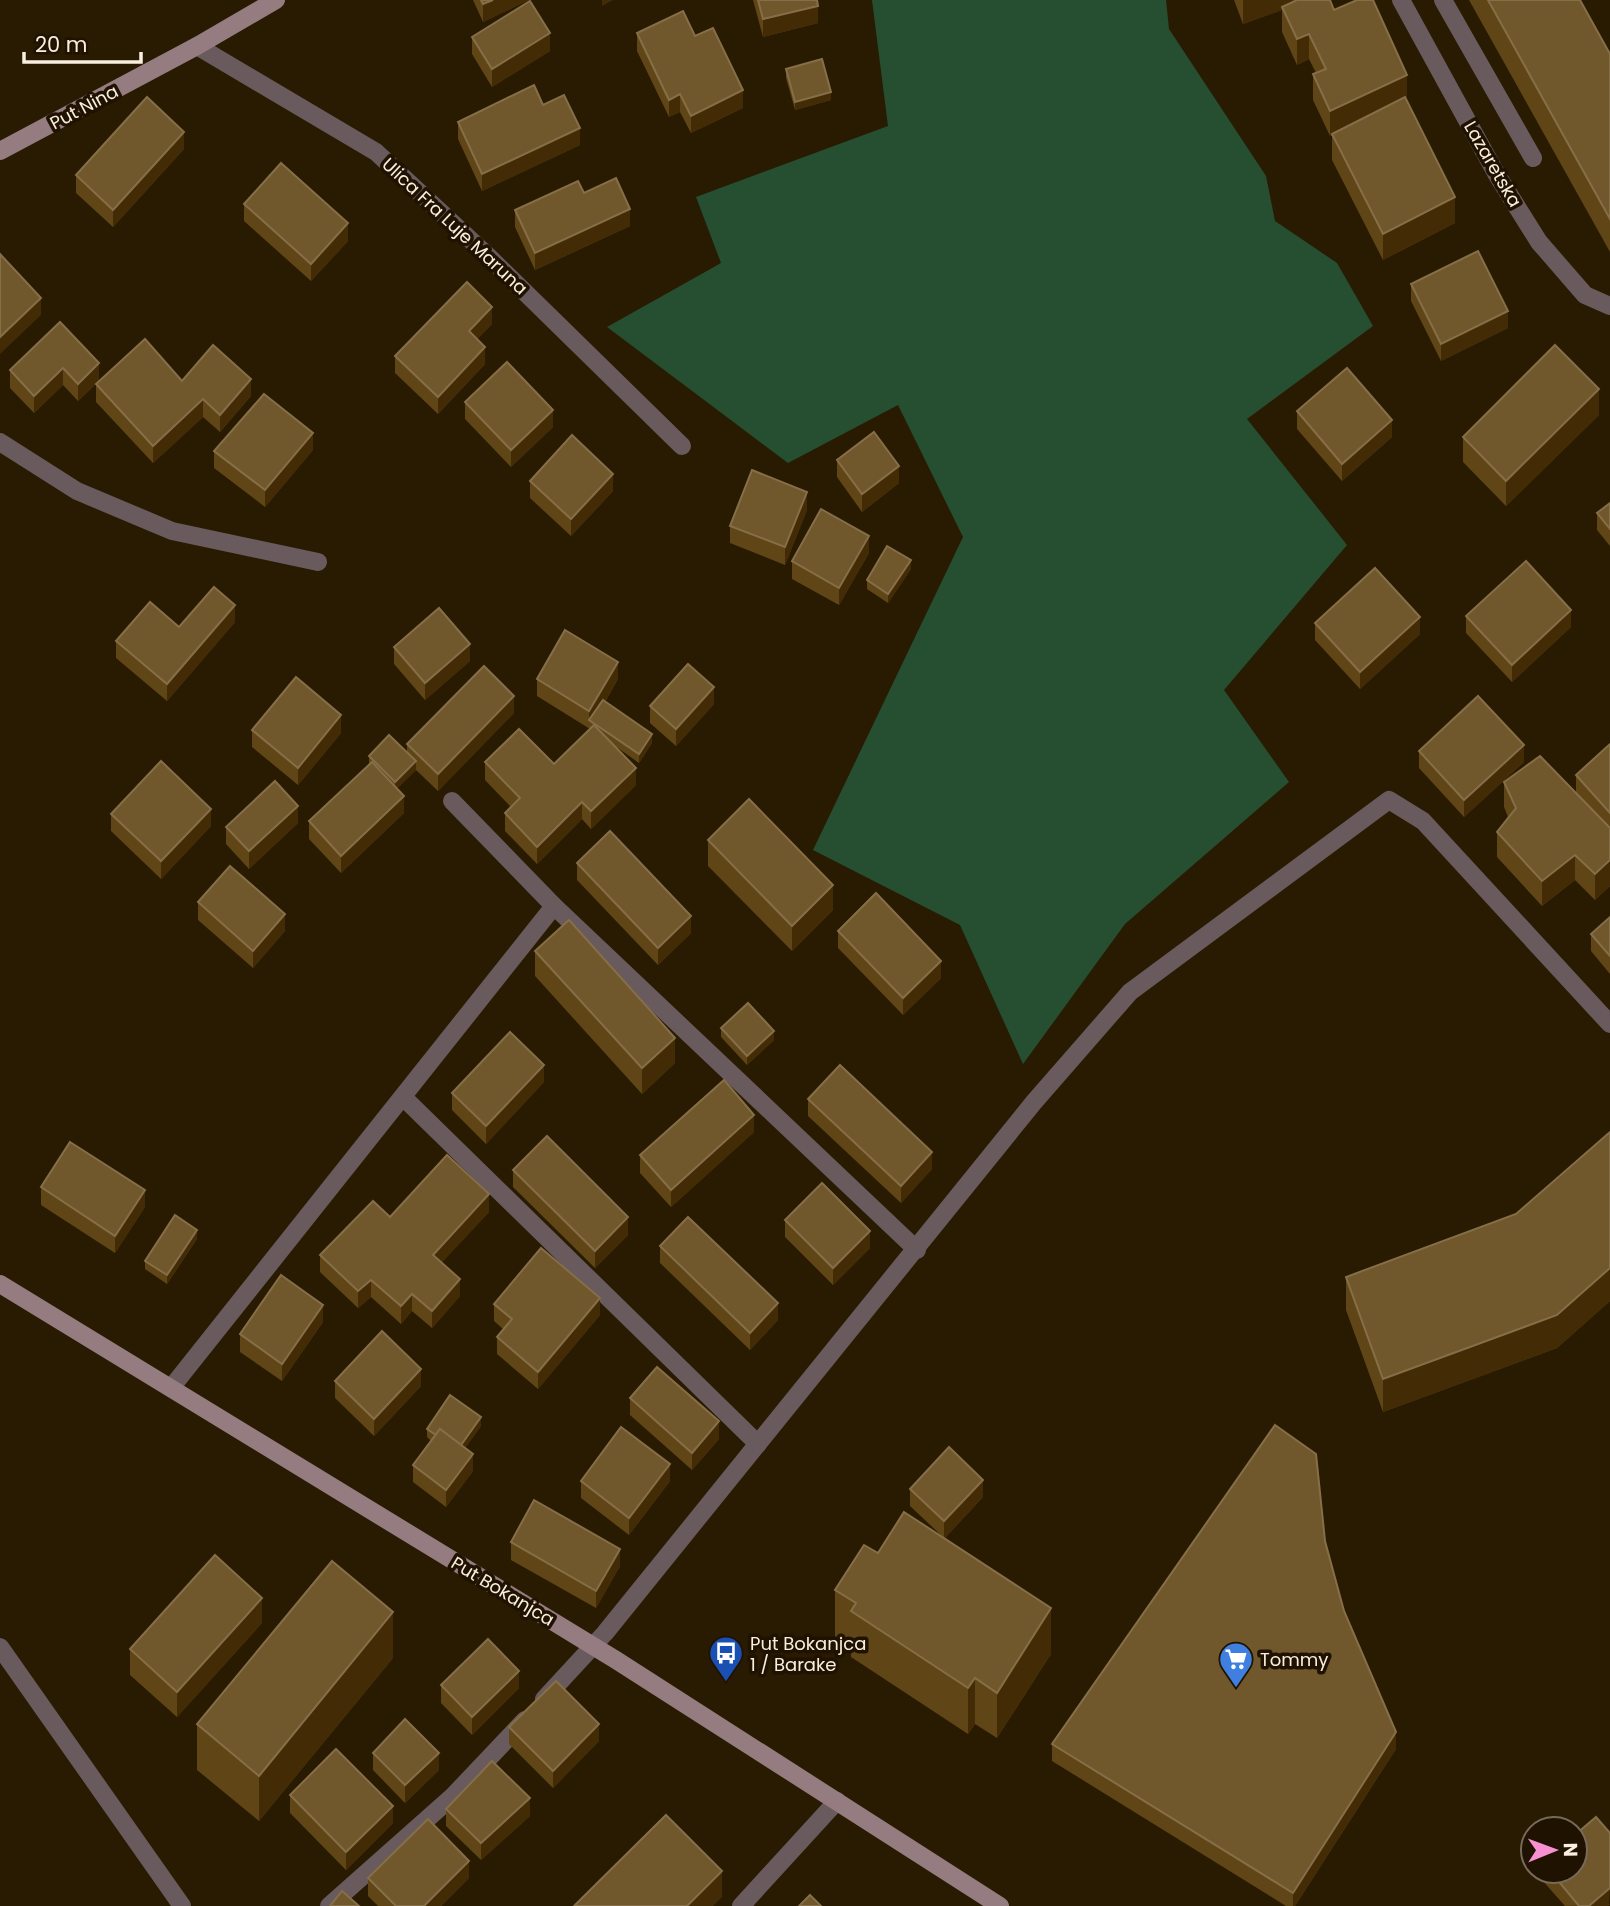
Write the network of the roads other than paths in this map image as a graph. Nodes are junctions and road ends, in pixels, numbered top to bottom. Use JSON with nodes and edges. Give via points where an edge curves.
{"nodes":[{"id":1,"x":276,"y":0,"type":"edge"},
{"id":2,"x":1401,"y":0,"type":"edge"},
{"id":3,"x":1443,"y":0,"type":"edge"},
{"id":4,"x":197,"y":47,"type":"junction"},
{"id":5,"x":0,"y":151,"type":"edge"},
{"id":6,"x":1533,"y":158,"type":"dead end"},
{"id":7,"x":1610,"y":306,"type":"edge"},
{"id":8,"x":0,"y":442,"type":"edge"},
{"id":9,"x":682,"y":446,"type":"dead end"},
{"id":10,"x":318,"y":562,"type":"dead end"},
{"id":11,"x":452,"y":801,"type":"dead end"},
{"id":12,"x":554,"y":906,"type":"junction"},
{"id":13,"x":1610,"y":1024,"type":"edge"},
{"id":14,"x":403,"y":1097,"type":"junction"},
{"id":15,"x":917,"y":1250,"type":"junction"},
{"id":16,"x":0,"y":1284,"type":"edge"},
{"id":17,"x":171,"y":1388,"type":"junction"},
{"id":18,"x":758,"y":1444,"type":"junction"},
{"id":19,"x":593,"y":1646,"type":"junction"},
{"id":20,"x":0,"y":1647,"type":"edge"},
{"id":21,"x":837,"y":1801,"type":"junction"},
{"id":22,"x":182,"y":1906,"type":"edge"},
{"id":23,"x":329,"y":1906,"type":"edge"},
{"id":24,"x":741,"y":1906,"type":"edge"},
{"id":25,"x":1000,"y":1906,"type":"edge"}],
"edges":[{"from":1,"to":4,"type":"main road","name":"Put Nina"},
{"from":2,"to":7,"type":"street","name":"Lazaretska","via":[[1539,242],[1586,295]]},
{"from":3,"to":6,"type":"street"},
{"from":4,"to":5,"type":"main road","name":"Put Nina"},
{"from":4,"to":9,"type":"street","name":"Ulica Fra Luje Maruna","via":[[376,152]]},
{"from":8,"to":10,"type":"street","via":[[77,491],[172,531]]},
{"from":11,"to":12,"type":"street"},
{"from":12,"to":14,"type":"street"},
{"from":12,"to":15,"type":"street"},
{"from":13,"to":15,"type":"street","via":[[1423,821],[1389,800],[1130,992],[1034,1102]]},
{"from":14,"to":17,"type":"street"},
{"from":14,"to":18,"type":"street"},
{"from":15,"to":18,"type":"street"},
{"from":16,"to":17,"type":"main road","name":"Put Bokanjca"},
{"from":17,"to":19,"type":"main road","name":"Put Bokanjca"},
{"from":18,"to":19,"type":"street"},
{"from":19,"to":21,"type":"main road","name":"Put Bokanjca"},
{"from":19,"to":23,"type":"street","via":[[453,1796]]},
{"from":20,"to":22,"type":"street"},
{"from":21,"to":24,"type":"street"},
{"from":21,"to":25,"type":"main road","name":"Put Bokanjca"}]}
